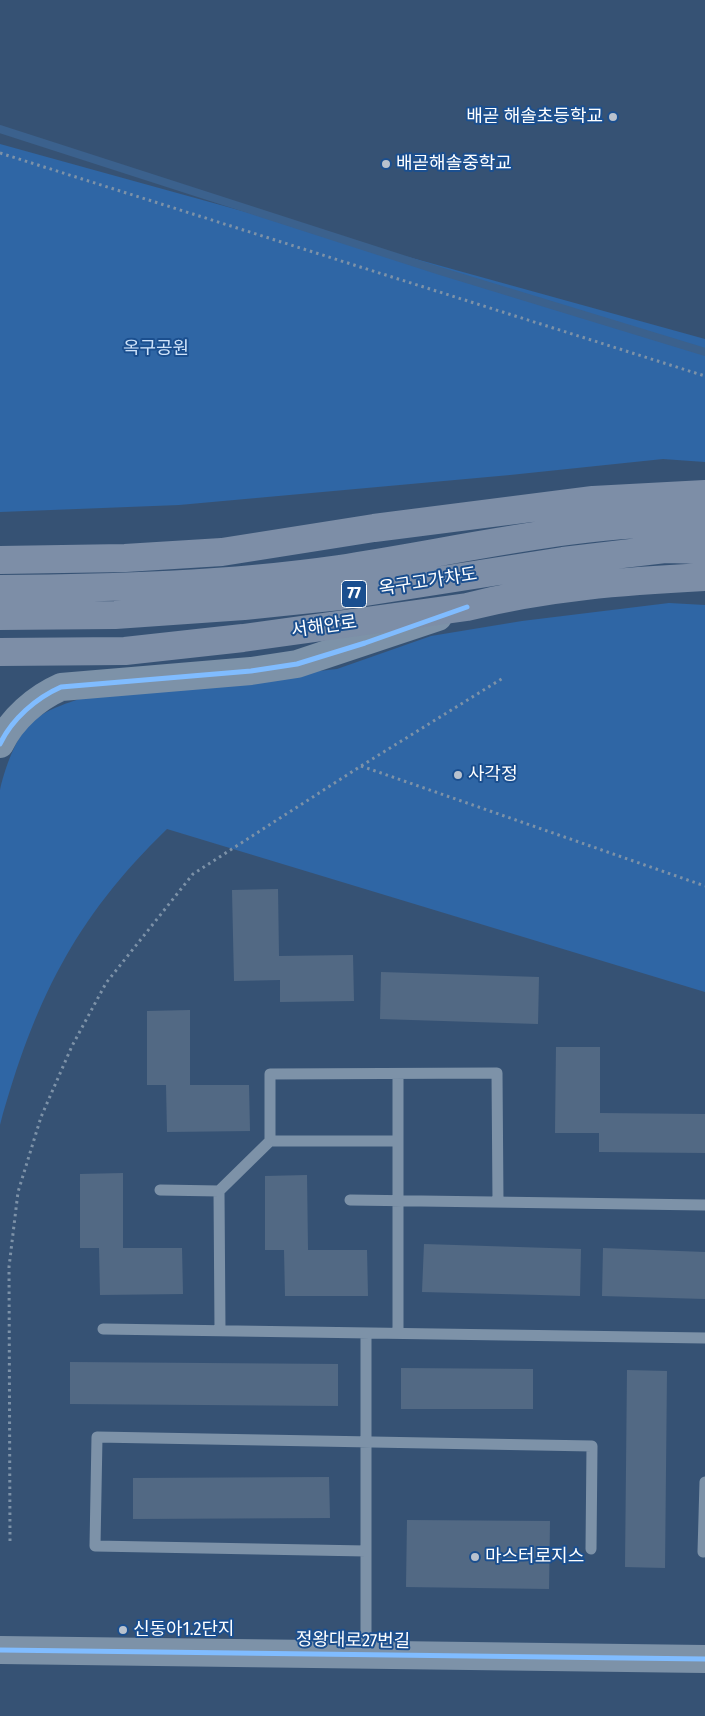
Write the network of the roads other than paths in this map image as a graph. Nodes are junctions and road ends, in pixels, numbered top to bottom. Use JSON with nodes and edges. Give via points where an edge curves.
{"nodes":[{"id":1,"x":705,"y":494,"type":"edge"},
{"id":2,"x":705,"y":522,"type":"edge"},
{"id":3,"x":705,"y":550,"type":"edge"},
{"id":4,"x":0,"y":560,"type":"edge"},
{"id":5,"x":705,"y":577,"type":"edge"},
{"id":6,"x":0,"y":589,"type":"edge"},
{"id":7,"x":467,"y":607,"type":"junction"},
{"id":8,"x":0,"y":616,"type":"edge"},
{"id":9,"x":0,"y":652,"type":"edge"},
{"id":10,"x":0,"y":744,"type":"edge"},
{"id":11,"x":398,"y":1074,"type":"junction"},
{"id":12,"x":270,"y":1141,"type":"junction"},
{"id":13,"x":398,"y":1141,"type":"junction"},
{"id":14,"x":160,"y":1190,"type":"dead end"},
{"id":15,"x":219,"y":1191,"type":"junction"},
{"id":16,"x":350,"y":1200,"type":"dead end"},
{"id":17,"x":398,"y":1201,"type":"junction"},
{"id":18,"x":498,"y":1202,"type":"junction"},
{"id":19,"x":705,"y":1205,"type":"edge"},
{"id":20,"x":103,"y":1328,"type":"dead end"},
{"id":21,"x":220,"y":1330,"type":"junction"},
{"id":22,"x":366,"y":1333,"type":"junction"},
{"id":23,"x":398,"y":1333,"type":"junction"},
{"id":24,"x":705,"y":1338,"type":"edge"},
{"id":25,"x":366,"y":1442,"type":"junction"},
{"id":26,"x":705,"y":1482,"type":"edge"},
{"id":27,"x":591,"y":1549,"type":"dead end"},
{"id":28,"x":366,"y":1551,"type":"junction"},
{"id":29,"x":703,"y":1552,"type":"dead end"},
{"id":30,"x":0,"y":1650,"type":"edge"},
{"id":31,"x":366,"y":1655,"type":"junction"},
{"id":32,"x":705,"y":1659,"type":"edge"}],
"edges":[{"from":1,"to":4,"type":"main road","via":[[593,500],[374,528],[222,552],[125,558]]},
{"from":2,"to":6,"type":"main road","name":"옥구고가차도","number":"77","via":[[664,522],[560,534],[337,569],[251,578],[114,588]]},
{"from":3,"to":8,"type":"main road","name":"옥구고가차도","number":"77","via":[[666,549],[563,561],[340,596],[254,605],[115,615]]},
{"from":5,"to":7,"type":"main road","name":"서해안로","via":[[614,582]]},
{"from":7,"to":9,"type":"main road","name":"서해안로","via":[[125,651]]},
{"from":7,"to":10,"type":"street","via":[[297,664],[251,671],[61,687],[41,696],[6,730]]},
{"from":11,"to":12,"type":"lane","via":[[270,1074]]},
{"from":11,"to":13,"type":"lane"},
{"from":11,"to":18,"type":"lane","via":[[497,1073]]},
{"from":12,"to":13,"type":"lane"},
{"from":12,"to":15,"type":"lane"},
{"from":13,"to":17,"type":"lane"},
{"from":14,"to":15,"type":"lane"},
{"from":15,"to":21,"type":"lane"},
{"from":16,"to":17,"type":"lane"},
{"from":17,"to":18,"type":"lane"},
{"from":17,"to":23,"type":"lane"},
{"from":18,"to":19,"type":"lane"},
{"from":20,"to":21,"type":"lane"},
{"from":21,"to":22,"type":"lane"},
{"from":22,"to":23,"type":"lane"},
{"from":22,"to":25,"type":"lane"},
{"from":23,"to":24,"type":"lane"},
{"from":25,"to":27,"type":"lane","via":[[592,1446]]},
{"from":25,"to":28,"type":"lane"},
{"from":25,"to":28,"type":"lane","via":[[96,1437],[95,1546]]},
{"from":26,"to":29,"type":"lane"},
{"from":28,"to":31,"type":"lane"},
{"from":30,"to":31,"type":"street","name":"정왕대로27번길"},
{"from":31,"to":32,"type":"street","name":"정왕대로27번길"}]}
